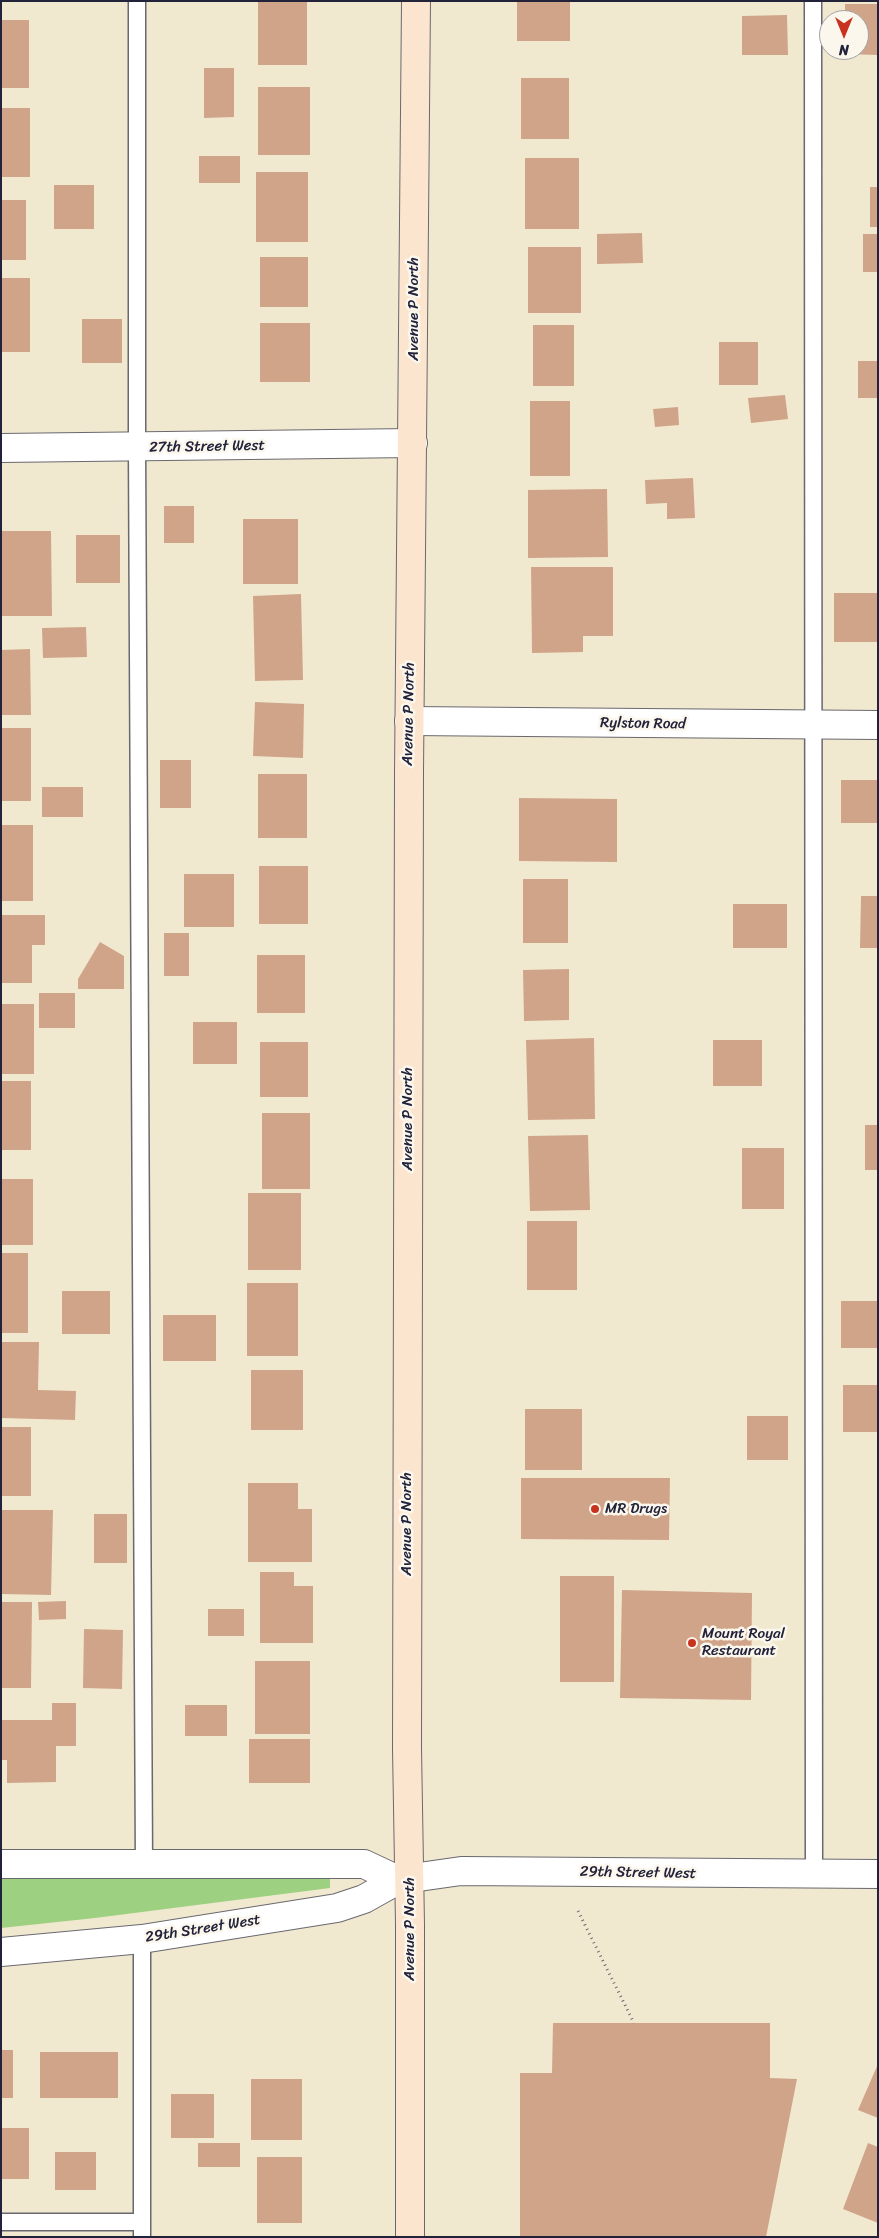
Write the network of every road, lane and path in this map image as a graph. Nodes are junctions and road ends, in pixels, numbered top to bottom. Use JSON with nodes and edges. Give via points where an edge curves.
{"nodes":[{"id":1,"x":137,"y":1,"type":"edge"},
{"id":2,"x":416,"y":1,"type":"edge"},
{"id":3,"x":812,"y":1,"type":"edge"},
{"id":4,"x":413,"y":443,"type":"junction"},
{"id":5,"x":1,"y":448,"type":"edge"},
{"id":6,"x":137,"y":448,"type":"junction"},
{"id":7,"x":409,"y":721,"type":"junction"},
{"id":8,"x":813,"y":726,"type":"junction"},
{"id":9,"x":878,"y":726,"type":"edge"},
{"id":10,"x":1,"y":1864,"type":"edge"},
{"id":11,"x":144,"y":1864,"type":"junction"},
{"id":12,"x":814,"y":1874,"type":"junction"},
{"id":13,"x":878,"y":1874,"type":"edge"},
{"id":14,"x":404,"y":1880,"type":"junction"},
{"id":15,"x":578,"y":1911,"type":"dead end"},
{"id":16,"x":142,"y":1939,"type":"junction"},
{"id":17,"x":1,"y":1952,"type":"edge"},
{"id":18,"x":634,"y":2023,"type":"dead end"},
{"id":19,"x":1,"y":2222,"type":"edge"},
{"id":20,"x":142,"y":2229,"type":"edge"},
{"id":21,"x":410,"y":2237,"type":"edge"}],
"edges":[{"from":1,"to":6,"type":"lane"},
{"from":2,"to":4,"type":"main road","name":"Avenue P North"},
{"from":3,"to":8,"type":"lane"},
{"from":4,"to":6,"type":"street","name":"27th Street West"},
{"from":4,"to":7,"type":"main road","name":"Avenue P North"},
{"from":5,"to":6,"type":"street","name":"27th Street West"},
{"from":6,"to":11,"type":"lane"},
{"from":7,"to":8,"type":"street","name":"Rylston Road"},
{"from":7,"to":14,"type":"main road","name":"Avenue P North"},
{"from":8,"to":9,"type":"street","name":"Rylston Road"},
{"from":8,"to":12,"type":"lane"},
{"from":10,"to":11,"type":"street"},
{"from":11,"to":14,"type":"street","via":[[364,1864]]},
{"from":12,"to":13,"type":"street","name":"29th Street West"},
{"from":12,"to":14,"type":"street","name":"29th Street West","via":[[461,1871]]},
{"from":14,"to":16,"type":"street","name":"29th Street West","via":[[337,1908]]},
{"from":14,"to":21,"type":"main road","name":"Avenue P North"},
{"from":15,"to":18,"type":"path"},
{"from":16,"to":17,"type":"street","name":"29th Street West"},
{"from":16,"to":20,"type":"lane"},
{"from":19,"to":20,"type":"lane"}]}
